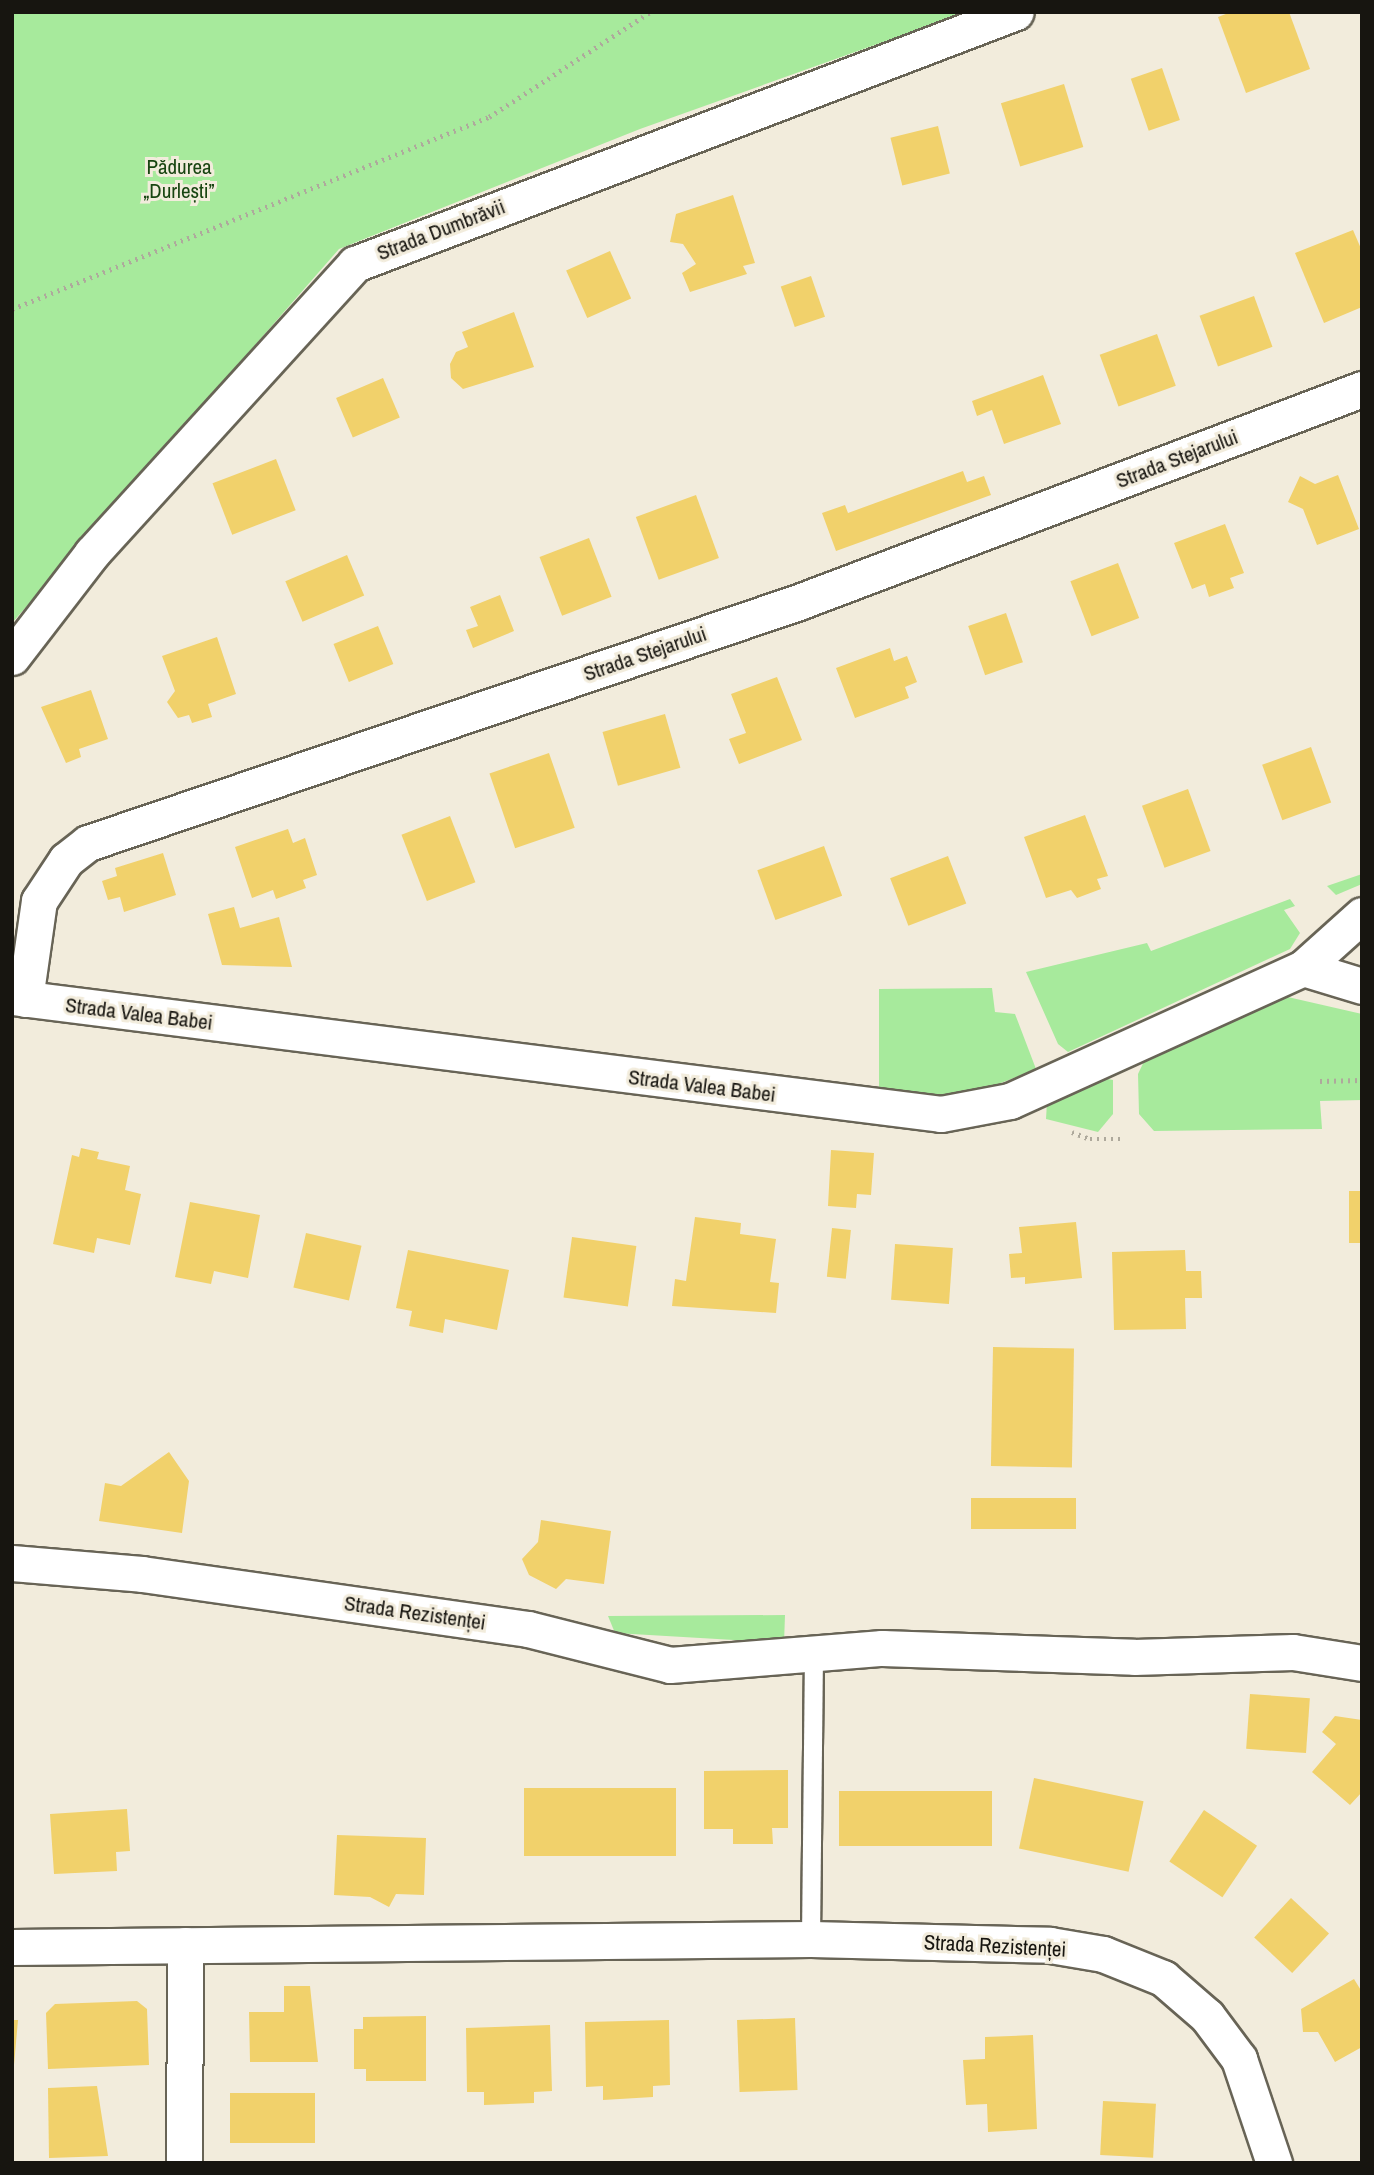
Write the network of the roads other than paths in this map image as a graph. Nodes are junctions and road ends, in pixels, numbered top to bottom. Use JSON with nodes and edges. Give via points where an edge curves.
{"nodes":[{"id":1,"x":1016,"y":12,"type":"edge"},
{"id":2,"x":1362,"y":389,"type":"edge"},
{"id":3,"x":12,"y":657,"type":"edge"},
{"id":4,"x":1362,"y":915,"type":"edge"},
{"id":5,"x":1303,"y":968,"type":"junction"},
{"id":6,"x":1362,"y":986,"type":"edge"},
{"id":7,"x":19,"y":998,"type":"edge"},
{"id":8,"x":12,"y":1563,"type":"edge"},
{"id":9,"x":814,"y":1657,"type":"junction"},
{"id":10,"x":1362,"y":1663,"type":"edge"},
{"id":11,"x":811,"y":1939,"type":"junction"},
{"id":12,"x":185,"y":1945,"type":"junction"},
{"id":13,"x":12,"y":1947,"type":"edge"},
{"id":14,"x":184,"y":2163,"type":"edge"},
{"id":15,"x":1274,"y":2163,"type":"edge"}],
"edges":[{"from":1,"to":3,"type":"street","name":"Strada Dumbrăvii","via":[[355,264],[92,553]]},
{"from":2,"to":7,"type":"street","name":"Strada Stejarului","via":[[796,603],[88,843],[66,860],[40,901]]},
{"from":4,"to":5,"type":"street","name":"Strada Valea Babei"},
{"from":5,"to":6,"type":"street"},
{"from":5,"to":7,"type":"street","name":"Strada Valea Babei","via":[[1010,1101],[941,1114]]},
{"from":8,"to":9,"type":"street","name":"Strada Rezistenței","via":[[142,1573],[528,1629],[670,1665]]},
{"from":9,"to":10,"type":"street","name":"Strada Rezistenței","via":[[882,1648],[1134,1657],[1293,1652]]},
{"from":9,"to":11,"type":"lane"},
{"from":11,"to":12,"type":"street","name":"Strada Rezistenței"},
{"from":11,"to":15,"type":"street","name":"Strada Rezistenței","via":[[1051,1945],[1103,1954],[1163,1978],[1207,2016],[1239,2059]]},
{"from":12,"to":13,"type":"street","name":"Strada Rezistenței"},
{"from":12,"to":14,"type":"street"}]}
